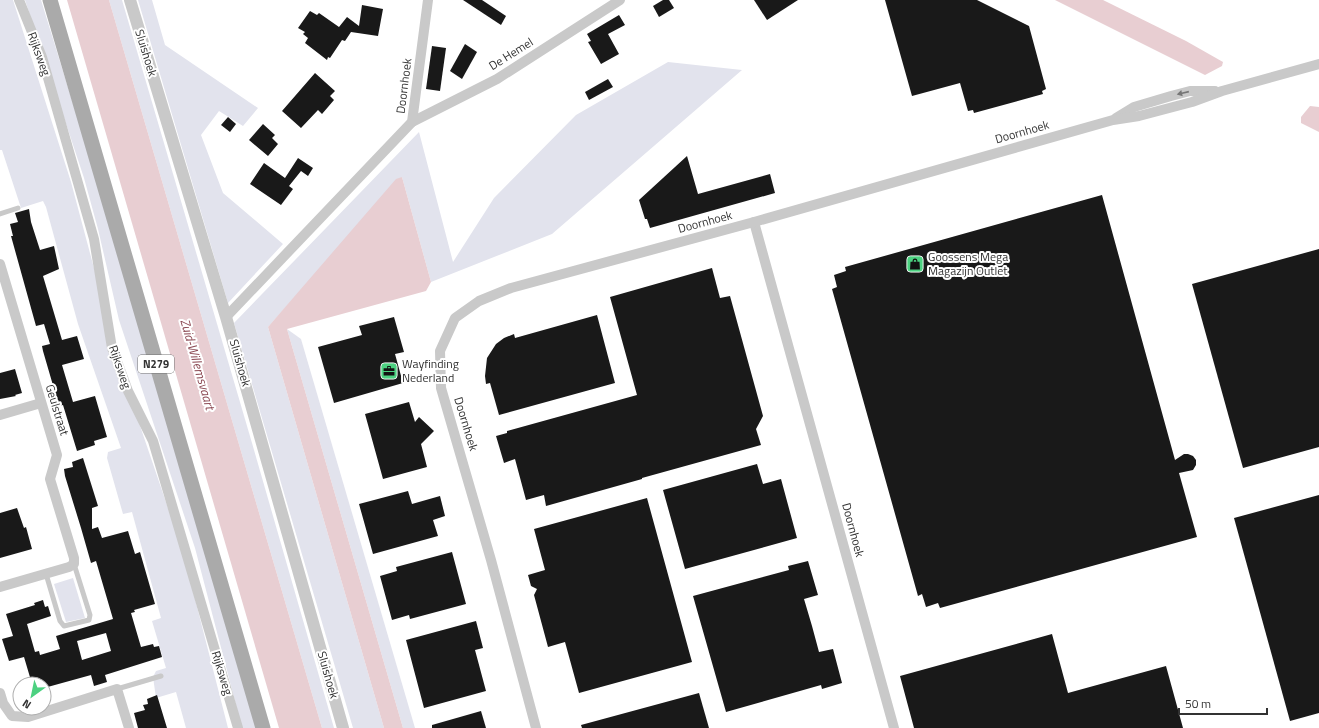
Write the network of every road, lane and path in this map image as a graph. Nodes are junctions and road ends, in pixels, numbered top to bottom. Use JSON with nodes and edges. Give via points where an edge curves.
{"nodes":[{"id":1,"x":19,"y":0,"type":"edge"},
{"id":2,"x":50,"y":0,"type":"edge"},
{"id":3,"x":130,"y":0,"type":"edge"},
{"id":4,"x":428,"y":0,"type":"edge"},
{"id":5,"x":620,"y":0,"type":"edge"},
{"id":6,"x":1319,"y":64,"type":"edge"},
{"id":7,"x":412,"y":122,"type":"junction"},
{"id":8,"x":18,"y":208,"type":"dead end"},
{"id":9,"x":0,"y":214,"type":"edge"},
{"id":10,"x":754,"y":222,"type":"junction"},
{"id":11,"x":0,"y":264,"type":"edge"},
{"id":12,"x":226,"y":317,"type":"junction"},
{"id":13,"x":41,"y":404,"type":"junction"},
{"id":14,"x":0,"y":415,"type":"edge"},
{"id":15,"x":74,"y":564,"type":"junction"},
{"id":16,"x":46,"y":574,"type":"junction"},
{"id":17,"x":0,"y":587,"type":"edge"},
{"id":18,"x":161,"y":676,"type":"dead end"},
{"id":19,"x":118,"y":690,"type":"junction"},
{"id":20,"x":0,"y":693,"type":"edge"},
{"id":21,"x":129,"y":728,"type":"edge"},
{"id":22,"x":238,"y":728,"type":"edge"},
{"id":23,"x":263,"y":728,"type":"edge"},
{"id":24,"x":343,"y":728,"type":"edge"},
{"id":25,"x":536,"y":728,"type":"edge"},
{"id":26,"x":894,"y":728,"type":"edge"}],
"edges":[{"from":1,"to":22,"type":"street","name":"Rijksweg","via":[[42,57],[94,239],[112,348],[128,391],[153,441]]},
{"from":2,"to":23,"type":"main road","name":"Rijksweg","number":"N279"},
{"from":3,"to":12,"type":"street","name":"Sluishoek"},
{"from":4,"to":7,"type":"street","name":"Doornhoek"},
{"from":5,"to":7,"type":"street","name":"De Hemel","via":[[497,79]]},
{"from":6,"to":10,"type":"street","name":"Doornhoek","via":[[1192,102],[1113,120]]},
{"from":7,"to":12,"type":"street","name":"Doornhoek"},
{"from":8,"to":9,"type":"lane"},
{"from":10,"to":25,"type":"street","name":"Doornhoek","via":[[511,288],[479,301],[455,318],[440,351],[441,388]]},
{"from":10,"to":26,"type":"street","name":"Doornhoek"},
{"from":11,"to":13,"type":"street","name":"Geulstraat"},
{"from":12,"to":24,"type":"street","name":"Sluishoek"},
{"from":13,"to":14,"type":"street"},
{"from":13,"to":15,"type":"street","name":"Geulstraat","via":[[57,455],[50,480]]},
{"from":15,"to":16,"type":"street"},
{"from":15,"to":16,"type":"lane","name":"Geulstraat","via":[[90,615],[89,620],[64,626],[60,621]]},
{"from":16,"to":17,"type":"street"},
{"from":18,"to":19,"type":"lane"},
{"from":19,"to":20,"type":"street","via":[[28,718],[12,716]]},
{"from":19,"to":21,"type":"street"}]}
